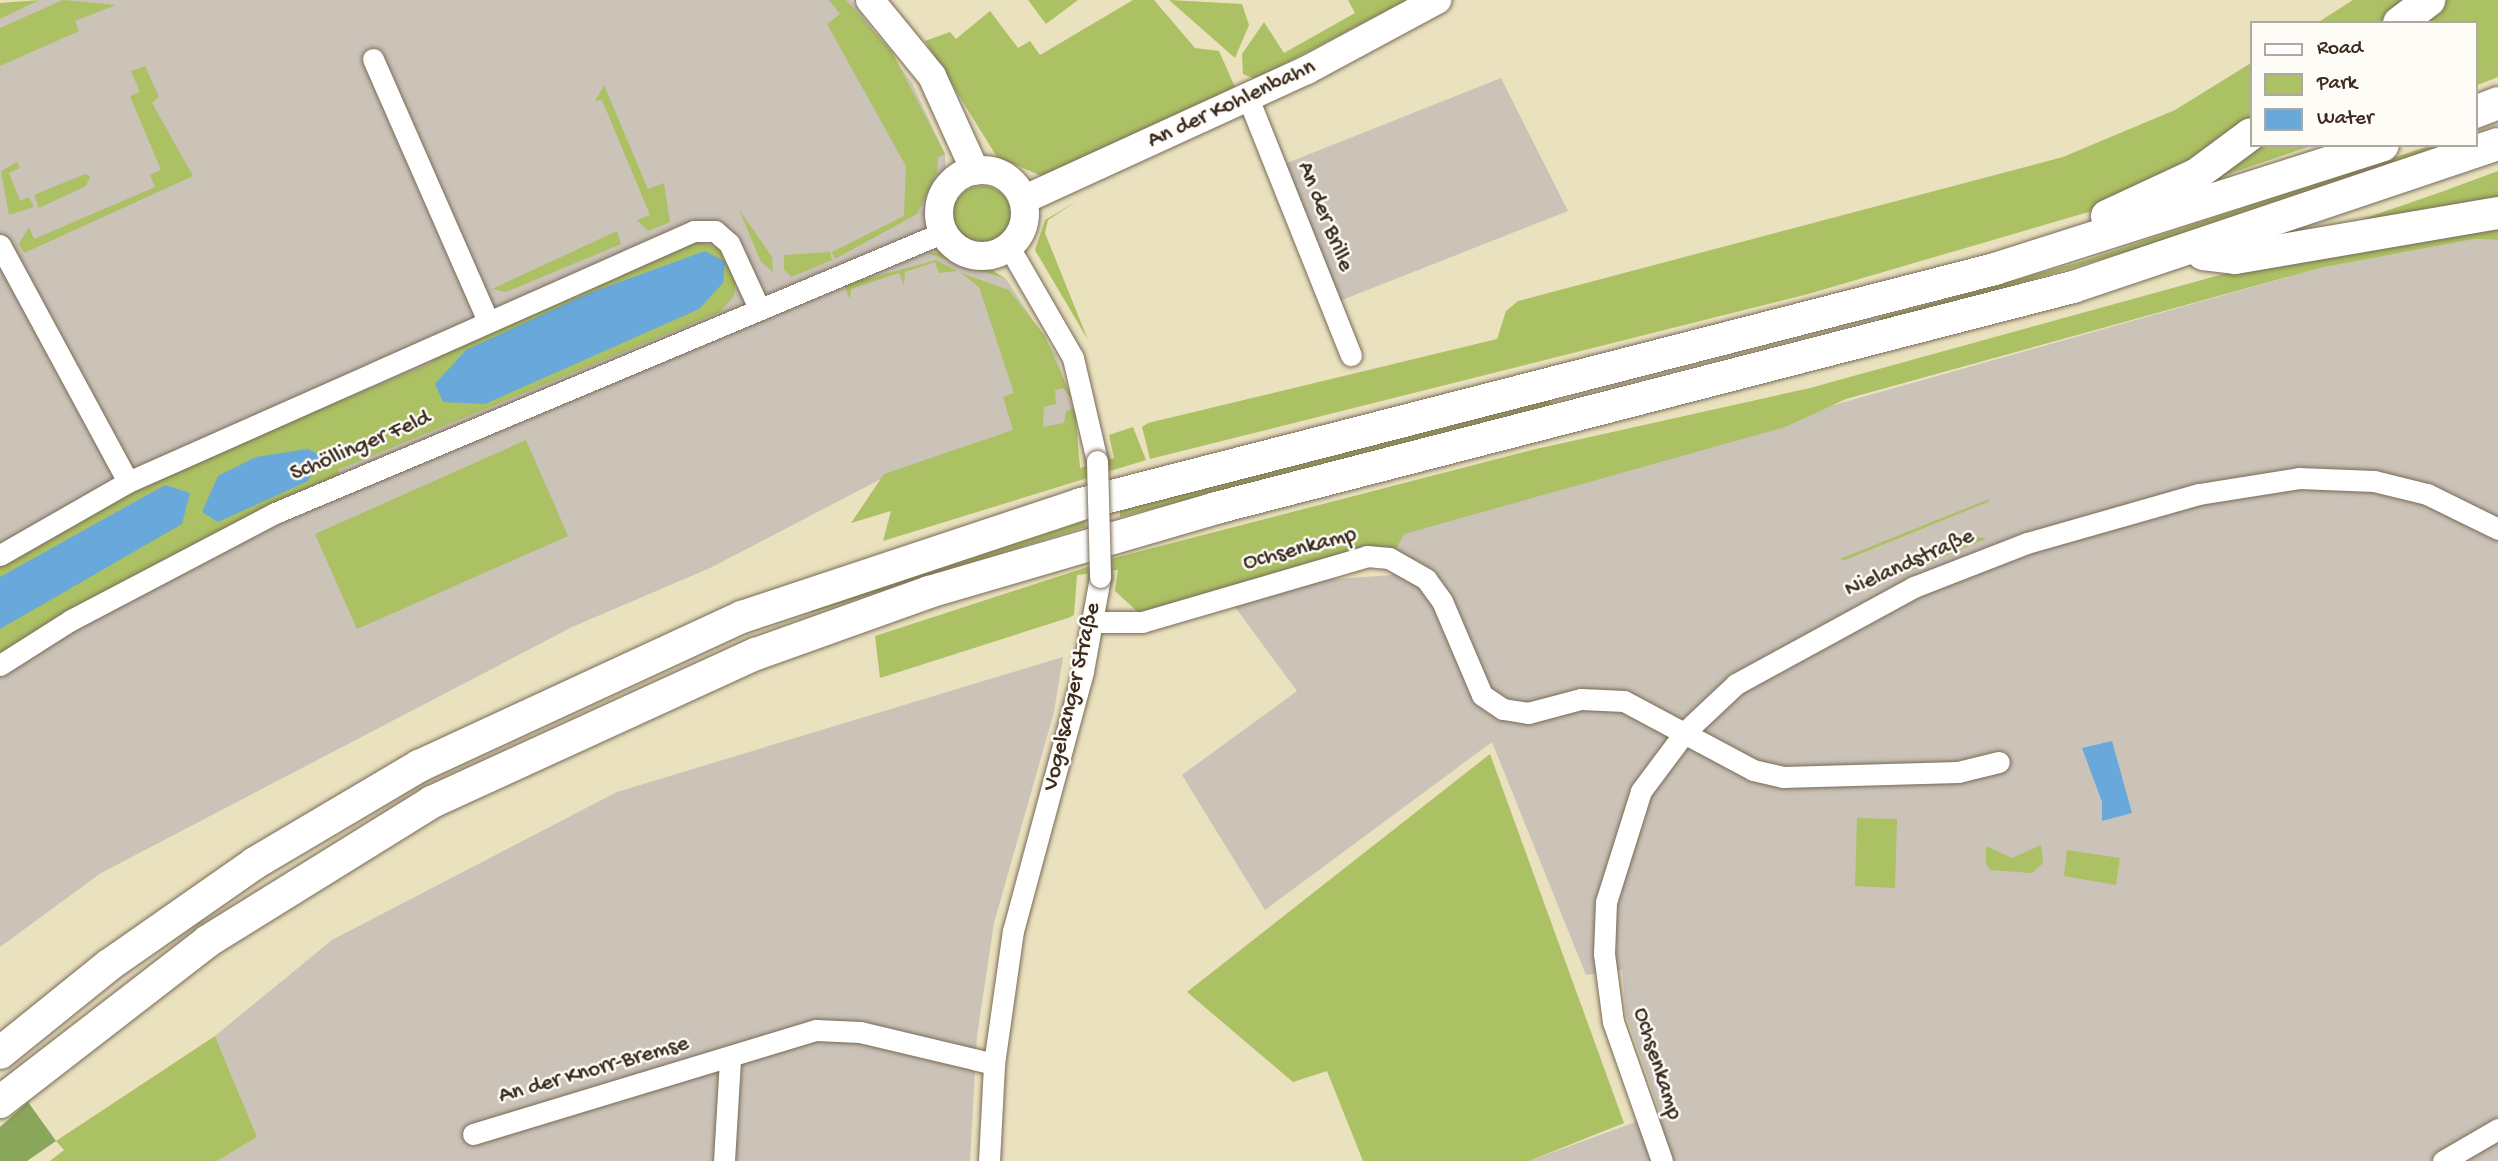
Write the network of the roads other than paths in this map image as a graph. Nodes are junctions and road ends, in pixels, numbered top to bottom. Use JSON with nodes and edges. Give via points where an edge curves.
{"nodes":[{"id":1,"x":870,"y":0,"type":"edge"},
{"id":2,"x":1437,"y":0,"type":"edge"},
{"id":3,"x":2429,"y":0,"type":"edge"},
{"id":4,"x":2402,"y":21,"type":"edge"},
{"id":5,"x":373,"y":58,"type":"dead end"},
{"id":6,"x":1248,"y":98,"type":"junction"},
{"id":7,"x":2498,"y":103,"type":"edge"},
{"id":8,"x":2477,"y":111,"type":"edge"},
{"id":9,"x":2250,"y":135,"type":"edge"},
{"id":10,"x":2498,"y":144,"type":"edge"},
{"id":11,"x":2377,"y":147,"type":"edge"},
{"id":12,"x":966,"y":175,"type":"junction"},
{"id":13,"x":1023,"y":200,"type":"junction"},
{"id":14,"x":2498,"y":213,"type":"edge"},
{"id":15,"x":944,"y":232,"type":"junction"},
{"id":16,"x":0,"y":244,"type":"edge"},
{"id":17,"x":1009,"y":247,"type":"junction"},
{"id":18,"x":2186,"y":252,"type":"junction"},
{"id":19,"x":1996,"y":269,"type":"junction"},
{"id":20,"x":758,"y":306,"type":"junction"},
{"id":21,"x":487,"y":319,"type":"junction"},
{"id":22,"x":1351,"y":355,"type":"dead end"},
{"id":23,"x":128,"y":482,"type":"junction"},
{"id":24,"x":2498,"y":529,"type":"edge"},
{"id":25,"x":0,"y":555,"type":"edge"},
{"id":26,"x":1094,"y":622,"type":"junction"},
{"id":27,"x":0,"y":665,"type":"edge"},
{"id":28,"x":1685,"y":732,"type":"junction"},
{"id":29,"x":1999,"y":762,"type":"dead end"},
{"id":30,"x":0,"y":1053,"type":"edge"},
{"id":31,"x":730,"y":1059,"type":"junction"},
{"id":32,"x":994,"y":1064,"type":"junction"},
{"id":33,"x":0,"y":1102,"type":"edge"},
{"id":34,"x":2498,"y":1129,"type":"edge"},
{"id":35,"x":473,"y":1134,"type":"dead end"},
{"id":36,"x":724,"y":1161,"type":"edge"},
{"id":37,"x":989,"y":1161,"type":"edge"},
{"id":38,"x":1662,"y":1161,"type":"edge"},
{"id":39,"x":2443,"y":1161,"type":"edge"}],
"edges":[{"from":1,"to":12,"type":"main road","via":[[932,76]]},
{"from":2,"to":6,"type":"main road","name":"An der Kohlenbahn"},
{"from":3,"to":4,"type":"highway"},
{"from":5,"to":21,"type":"street"},
{"from":6,"to":13,"type":"main road","name":"An der Kohlenbahn"},
{"from":6,"to":22,"type":"street","name":"An der Brille"},
{"from":7,"to":8,"type":"highway"},
{"from":9,"to":19,"type":"highway","via":[[2158,195]]},
{"from":10,"to":18,"type":"highway"},
{"from":11,"to":19,"type":"highway"},
{"from":12,"to":13,"type":"main road","via":[[1007,179]]},
{"from":12,"to":15,"type":"main road","via":[[940,209]]},
{"from":13,"to":17,"type":"main road","via":[[1022,229]]},
{"from":14,"to":18,"type":"highway","via":[[2364,231],[2235,258]]},
{"from":15,"to":17,"type":"main road","via":[[976,256]]},
{"from":15,"to":20,"type":"street","name":"Schöllinger Feld"},
{"from":16,"to":23,"type":"street"},
{"from":17,"to":26,"type":"street","name":"Vogelsanger Straße","bridge":true,"via":[[1073,358],[1097,461],[1100,577]]},
{"from":18,"to":33,"type":"highway","via":[[1878,341],[1121,534],[929,592],[756,654],[432,802],[208,941]]},
{"from":19,"to":30,"type":"highway","via":[[1081,504],[742,617],[568,692],[407,773],[255,863],[109,965]]},
{"from":20,"to":21,"type":"street","via":[[729,243],[706,230]]},
{"from":20,"to":27,"type":"street","name":"Schöllinger Feld","via":[[275,513],[82,614]]},
{"from":21,"to":23,"type":"street"},
{"from":23,"to":25,"type":"street"},
{"from":24,"to":28,"type":"street","name":"Nielandstraße","via":[[2427,494],[2327,477],[2129,510],[1914,587],[1736,684]]},
{"from":26,"to":28,"type":"street","name":"Ochsenkamp","via":[[1142,622],[1367,556],[1389,558],[1426,579],[1442,601],[1491,704],[1528,713],[1611,699],[1635,704]]},
{"from":26,"to":32,"type":"street","name":"Vogelsanger Straße","via":[[1013,931]]},
{"from":28,"to":29,"type":"street","via":[[1753,770],[1783,777],[1958,772]]},
{"from":28,"to":38,"type":"street","name":"Ochsenkamp","via":[[1633,807],[1604,920],[1613,1021]]},
{"from":31,"to":32,"type":"street","name":"An der Knorr-Bremse","via":[[836,1028]]},
{"from":31,"to":35,"type":"street","name":"An der Knorr-Bremse"},
{"from":31,"to":36,"type":"street"},
{"from":32,"to":37,"type":"street","name":"Vogelsanger Straße"},
{"from":34,"to":39,"type":"street"}]}
